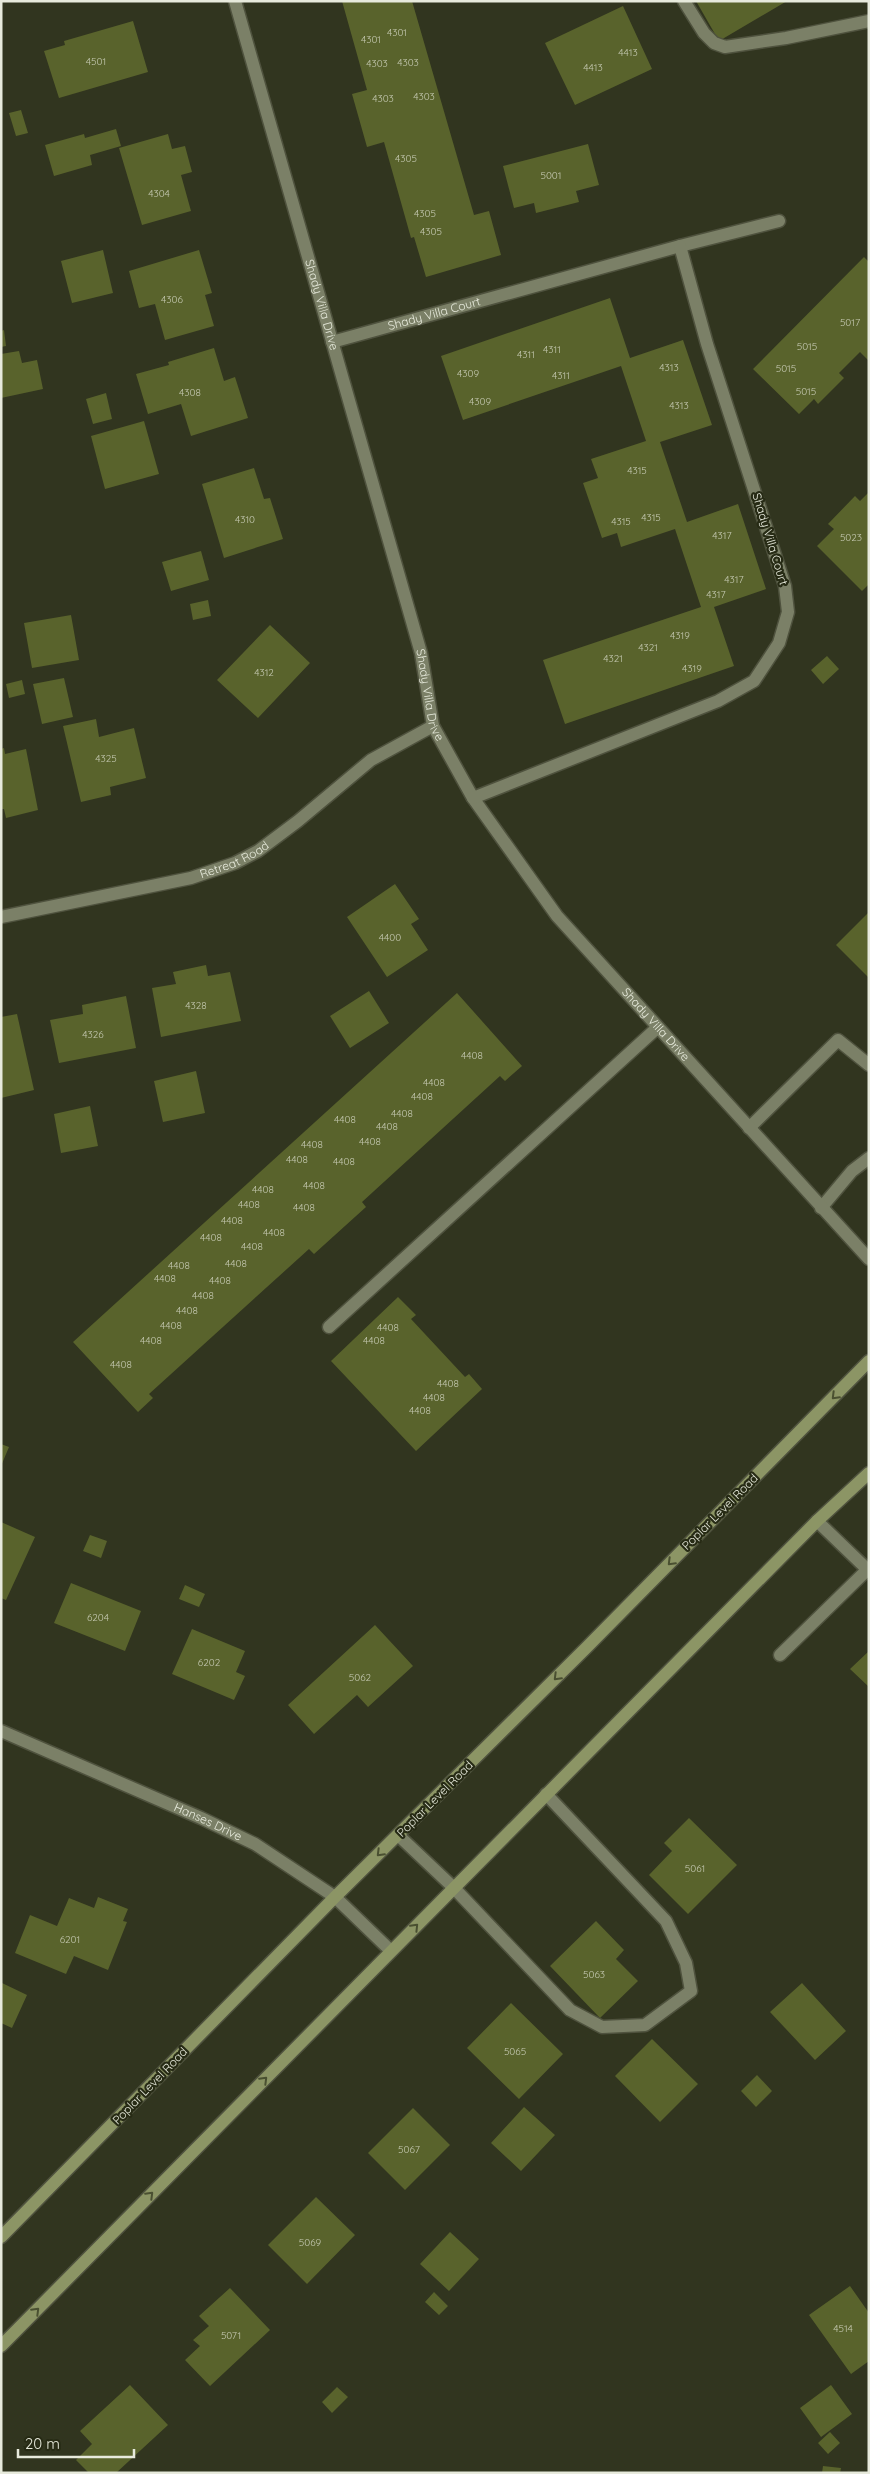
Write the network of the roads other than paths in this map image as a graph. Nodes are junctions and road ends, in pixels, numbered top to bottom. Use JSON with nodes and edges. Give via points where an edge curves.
{"nodes":[{"id":1,"x":235,"y":1,"type":"edge"},
{"id":2,"x":684,"y":1,"type":"edge"},
{"id":3,"x":869,"y":21,"type":"edge"},
{"id":4,"x":779,"y":221,"type":"dead end"},
{"id":5,"x":680,"y":246,"type":"junction"},
{"id":6,"x":332,"y":342,"type":"junction"},
{"id":7,"x":433,"y":726,"type":"junction"},
{"id":8,"x":473,"y":798,"type":"junction"},
{"id":9,"x":1,"y":917,"type":"edge"},
{"id":10,"x":657,"y":1028,"type":"junction"},
{"id":11,"x":869,"y":1065,"type":"edge"},
{"id":12,"x":748,"y":1128,"type":"junction"},
{"id":13,"x":869,"y":1158,"type":"edge"},
{"id":14,"x":821,"y":1208,"type":"junction"},
{"id":15,"x":869,"y":1259,"type":"edge"},
{"id":16,"x":329,"y":1327,"type":"dead end"},
{"id":17,"x":869,"y":1361,"type":"edge"},
{"id":18,"x":869,"y":1473,"type":"edge"},
{"id":19,"x":817,"y":1521,"type":"junction"},
{"id":20,"x":868,"y":1571,"type":"edge"},
{"id":21,"x":780,"y":1655,"type":"dead end"},
{"id":22,"x":1,"y":1731,"type":"edge"},
{"id":23,"x":546,"y":1794,"type":"junction"},
{"id":24,"x":398,"y":1835,"type":"junction"},
{"id":25,"x":454,"y":1888,"type":"junction"},
{"id":26,"x":335,"y":1897,"type":"junction"},
{"id":27,"x":392,"y":1951,"type":"junction"},
{"id":28,"x":1,"y":2237,"type":"edge"},
{"id":29,"x":1,"y":2346,"type":"edge"}],
"edges":[{"from":1,"to":6,"type":"street","name":"Shady Villa Drive"},
{"from":2,"to":3,"type":"street","via":[[704,33],[714,43],[725,47]]},
{"from":4,"to":5,"type":"street","name":"Shady Villa Court"},
{"from":5,"to":6,"type":"street","name":"Shady Villa Court"},
{"from":5,"to":8,"type":"street","name":"Shady Villa Court","via":[[707,344],[786,586],[788,612],[779,643],[754,681],[718,701]]},
{"from":6,"to":7,"type":"street","name":"Shady Villa Drive","via":[[421,653]]},
{"from":7,"to":8,"type":"street","name":"Shady Villa Drive"},
{"from":7,"to":9,"type":"street","name":"Retreat Road","via":[[371,760],[298,822],[235,863],[191,878]]},
{"from":8,"to":10,"type":"street","name":"Shady Villa Drive","via":[[557,916]]},
{"from":10,"to":12,"type":"street","name":"Shady Villa Drive"},
{"from":10,"to":16,"type":"street"},
{"from":11,"to":12,"type":"street","via":[[838,1040]]},
{"from":12,"to":14,"type":"street","name":"Shady Villa Drive"},
{"from":13,"to":14,"type":"street","via":[[852,1171]]},
{"from":14,"to":15,"type":"street","name":"Shady Villa Drive"},
{"from":17,"to":24,"type":"main road","name":"Poplar Level Road","one_way":true},
{"from":18,"to":19,"type":"main road"},
{"from":19,"to":20,"type":"street"},
{"from":19,"to":23,"type":"main road"},
{"from":20,"to":21,"type":"street"},
{"from":22,"to":26,"type":"street","name":"Hanses Drive","via":[[255,1844]]},
{"from":23,"to":25,"type":"main road"},
{"from":23,"to":25,"type":"street","via":[[666,1921],[686,1963],[691,1991],[645,2025],[602,2027],[570,2010]]},
{"from":24,"to":25,"type":"street"},
{"from":24,"to":26,"type":"main road","name":"Poplar Level Road","one_way":true},
{"from":27,"to":25,"type":"main road","one_way":true},
{"from":26,"to":27,"type":"street","name":"Hanses Drive"},
{"from":26,"to":28,"type":"main road","name":"Poplar Level Road"},
{"from":29,"to":27,"type":"main road","one_way":true}]}
